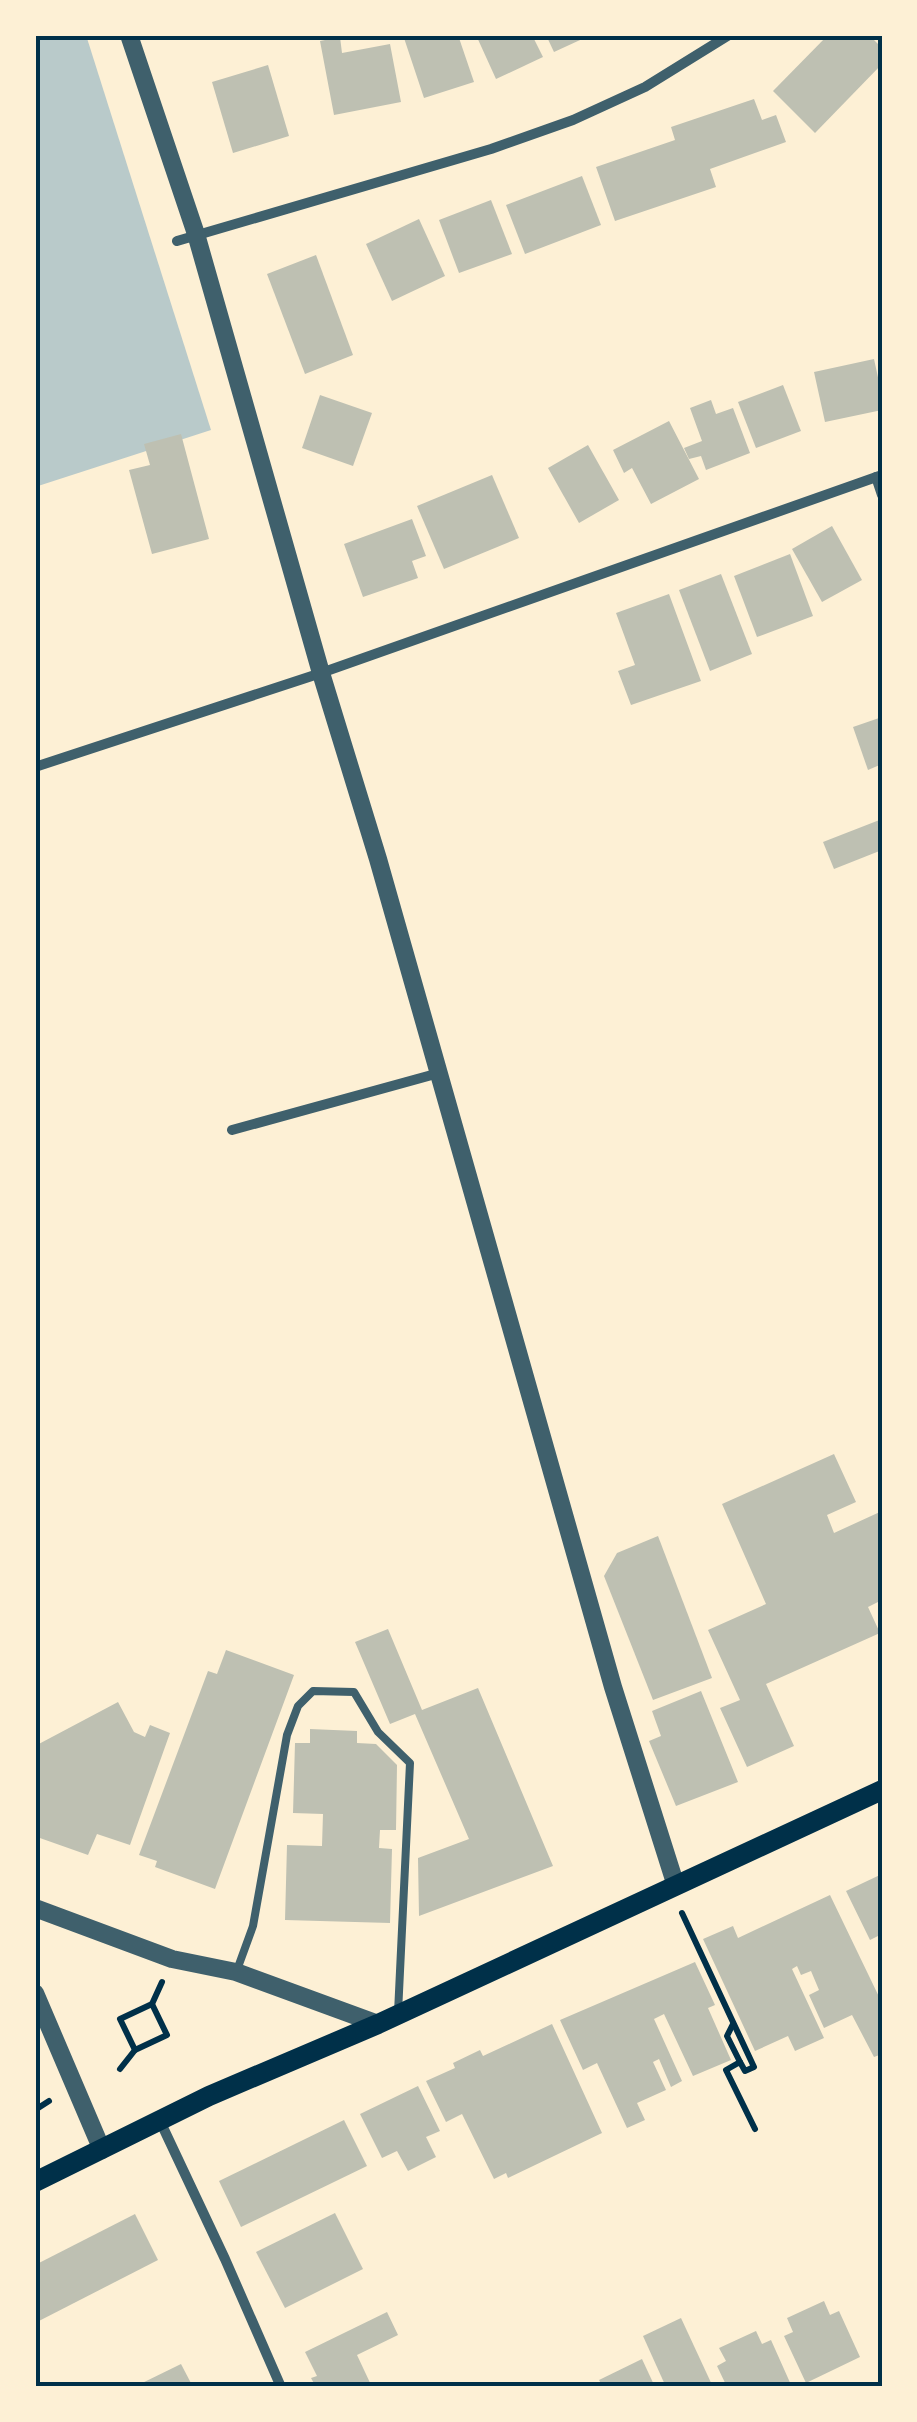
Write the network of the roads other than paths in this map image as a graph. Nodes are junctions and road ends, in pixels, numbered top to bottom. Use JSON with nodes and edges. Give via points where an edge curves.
{"nodes":[{"id":1,"x":129,"y":35,"type":"edge"},
{"id":2,"x":729,"y":35,"type":"edge"},
{"id":3,"x":196,"y":234,"type":"junction"},
{"id":4,"x":177,"y":241,"type":"dead end"},
{"id":5,"x":879,"y":476,"type":"edge"},
{"id":6,"x":882,"y":494,"type":"edge"},
{"id":7,"x":320,"y":673,"type":"junction"},
{"id":8,"x":35,"y":768,"type":"edge"},
{"id":9,"x":439,"y":1073,"type":"junction"},
{"id":10,"x":232,"y":1130,"type":"dead end"},
{"id":11,"x":882,"y":1790,"type":"edge"},
{"id":12,"x":673,"y":1887,"type":"junction"},
{"id":13,"x":35,"y":1908,"type":"edge"},
{"id":14,"x":236,"y":1972,"type":"junction"},
{"id":15,"x":35,"y":1993,"type":"edge"},
{"id":16,"x":398,"y":2013,"type":"junction"},
{"id":17,"x":378,"y":2024,"type":"junction"},
{"id":18,"x":160,"y":2121,"type":"junction"},
{"id":19,"x":102,"y":2150,"type":"junction"},
{"id":20,"x":35,"y":2182,"type":"edge"},
{"id":21,"x":281,"y":2387,"type":"edge"}],
"edges":[{"from":1,"to":3,"type":"street"},
{"from":2,"to":3,"type":"street","via":[[645,87],[573,120]]},
{"from":3,"to":4,"type":"street"},
{"from":3,"to":7,"type":"street"},
{"from":5,"to":6,"type":"street"},
{"from":5,"to":7,"type":"street"},
{"from":7,"to":8,"type":"street"},
{"from":7,"to":9,"type":"street"},
{"from":9,"to":10,"type":"street"},
{"from":9,"to":12,"type":"street"},
{"from":11,"to":12,"type":"main road"},
{"from":12,"to":16,"type":"main road"},
{"from":13,"to":14,"type":"street","via":[[172,1960]]},
{"from":14,"to":16,"type":"lane","via":[[253,1926],[298,1706],[313,1691],[354,1692],[378,1732],[410,1763]]},
{"from":14,"to":17,"type":"street"},
{"from":15,"to":19,"type":"street"},
{"from":16,"to":17,"type":"main road"},
{"from":17,"to":18,"type":"main road"},
{"from":18,"to":19,"type":"main road"},
{"from":18,"to":21,"type":"street"},
{"from":19,"to":20,"type":"main road"}]}
